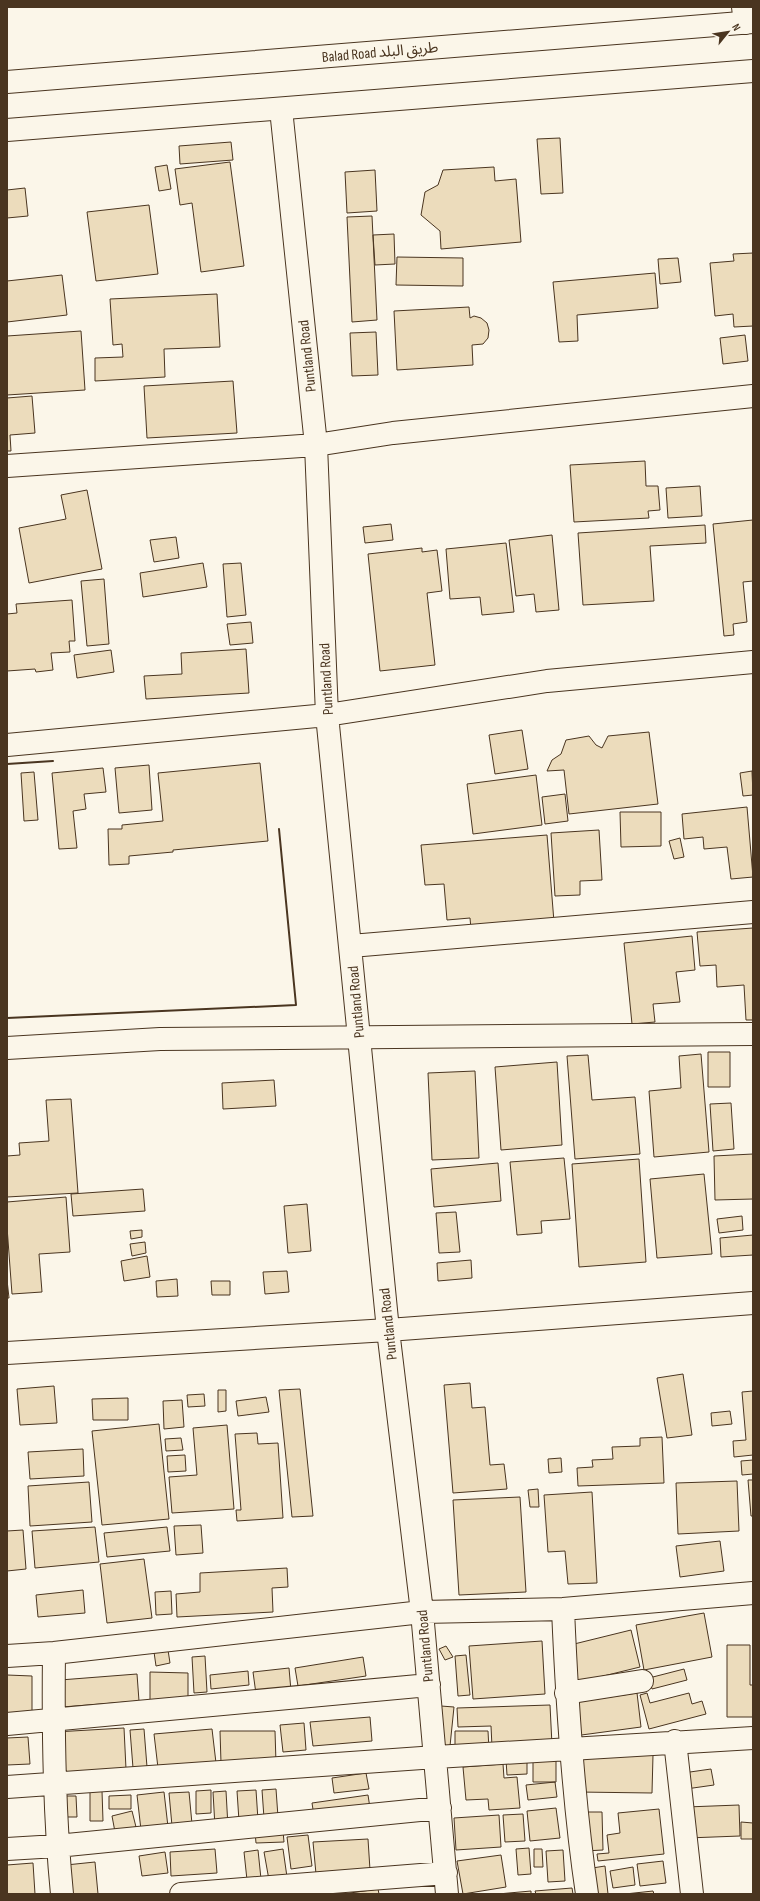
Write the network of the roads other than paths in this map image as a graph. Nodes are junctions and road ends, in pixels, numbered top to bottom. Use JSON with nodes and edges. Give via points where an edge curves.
{"nodes":[{"id":1,"x":747,"y":17,"type":"edge"},
{"id":2,"x":753,"y":71,"type":"edge"},
{"id":3,"x":7,"y":82,"type":"edge"},
{"id":4,"x":281,"y":108,"type":"junction"},
{"id":5,"x":7,"y":130,"type":"edge"},
{"id":6,"x":753,"y":396,"type":"edge"},
{"id":7,"x":316,"y":445,"type":"junction"},
{"id":8,"x":7,"y":466,"type":"edge"},
{"id":9,"x":753,"y":662,"type":"edge"},
{"id":10,"x":327,"y":715,"type":"junction"},
{"id":11,"x":7,"y":745,"type":"edge"},
{"id":12,"x":753,"y":912,"type":"edge"},
{"id":13,"x":351,"y":946,"type":"junction"},
{"id":14,"x":753,"y":1034,"type":"edge"},
{"id":15,"x":359,"y":1038,"type":"junction"},
{"id":16,"x":7,"y":1048,"type":"edge"},
{"id":17,"x":753,"y":1303,"type":"edge"},
{"id":18,"x":388,"y":1330,"type":"junction"},
{"id":19,"x":7,"y":1352,"type":"edge"},
{"id":20,"x":753,"y":1592,"type":"edge"},
{"id":21,"x":563,"y":1609,"type":"junction"},
{"id":22,"x":422,"y":1612,"type":"junction"},
{"id":23,"x":54,"y":1653,"type":"junction"},
{"id":24,"x":7,"y":1656,"type":"edge"},
{"id":25,"x":642,"y":1681,"type":"dead end"},
{"id":26,"x":429,"y":1685,"type":"junction"},
{"id":27,"x":566,"y":1693,"type":"junction"},
{"id":28,"x":53,"y":1721,"type":"junction"},
{"id":29,"x":7,"y":1724,"type":"edge"},
{"id":30,"x":753,"y":1738,"type":"edge"},
{"id":31,"x":674,"y":1741,"type":"junction"},
{"id":32,"x":572,"y":1749,"type":"junction"},
{"id":33,"x":436,"y":1757,"type":"junction"},
{"id":34,"x":56,"y":1784,"type":"junction"},
{"id":35,"x":7,"y":1787,"type":"edge"},
{"id":36,"x":440,"y":1808,"type":"junction"},
{"id":37,"x":58,"y":1846,"type":"junction"},
{"id":38,"x":7,"y":1849,"type":"edge"},
{"id":39,"x":446,"y":1873,"type":"junction"},
{"id":40,"x":62,"y":1894,"type":"edge"},
{"id":41,"x":182,"y":1894,"type":"edge"},
{"id":42,"x":447,"y":1894,"type":"edge"},
{"id":43,"x":587,"y":1894,"type":"edge"},
{"id":44,"x":692,"y":1894,"type":"edge"}],
"edges":[{"from":1,"to":3,"type":"main road","name":"Balad Road طريق البلد"},
{"from":2,"to":4,"type":"main road"},
{"from":4,"to":5,"type":"main road"},
{"from":4,"to":7,"type":"main road","name":"Puntland Road"},
{"from":6,"to":7,"type":"main road","via":[[393,433]]},
{"from":7,"to":8,"type":"main road"},
{"from":7,"to":10,"type":"main road","name":"Puntland Road"},
{"from":9,"to":10,"type":"main road","via":[[547,681]]},
{"from":10,"to":11,"type":"main road"},
{"from":10,"to":13,"type":"main road","name":"Puntland Road"},
{"from":12,"to":13,"type":"main road"},
{"from":13,"to":15,"type":"main road","name":"Puntland Road"},
{"from":14,"to":15,"type":"main road"},
{"from":15,"to":16,"type":"main road","via":[[160,1039]]},
{"from":15,"to":18,"type":"main road","name":"Puntland Road"},
{"from":17,"to":18,"type":"main road"},
{"from":18,"to":19,"type":"main road"},
{"from":18,"to":22,"type":"main road","name":"Puntland Road"},
{"from":20,"to":21,"type":"main road"},
{"from":21,"to":22,"type":"main road"},
{"from":21,"to":27,"type":"main road"},
{"from":22,"to":23,"type":"main road"},
{"from":22,"to":26,"type":"main road","name":"Puntland Road"},
{"from":23,"to":24,"type":"main road"},
{"from":23,"to":28,"type":"main road"},
{"from":25,"to":27,"type":"main road"},
{"from":26,"to":28,"type":"main road"},
{"from":26,"to":33,"type":"main road","name":"Puntland Road"},
{"from":27,"to":32,"type":"main road"},
{"from":28,"to":29,"type":"main road"},
{"from":28,"to":34,"type":"main road"},
{"from":30,"to":31,"type":"main road"},
{"from":31,"to":32,"type":"main road"},
{"from":31,"to":44,"type":"main road"},
{"from":32,"to":33,"type":"main road"},
{"from":32,"to":43,"type":"main road"},
{"from":33,"to":34,"type":"main road"},
{"from":33,"to":36,"type":"main road","name":"Puntland Road"},
{"from":34,"to":35,"type":"main road"},
{"from":34,"to":37,"type":"main road"},
{"from":36,"to":37,"type":"main road"},
{"from":36,"to":39,"type":"main road","name":"Puntland Road"},
{"from":37,"to":38,"type":"main road"},
{"from":37,"to":40,"type":"main road"},
{"from":39,"to":41,"type":"main road"},
{"from":39,"to":42,"type":"main road","name":"Puntland Road"}]}
